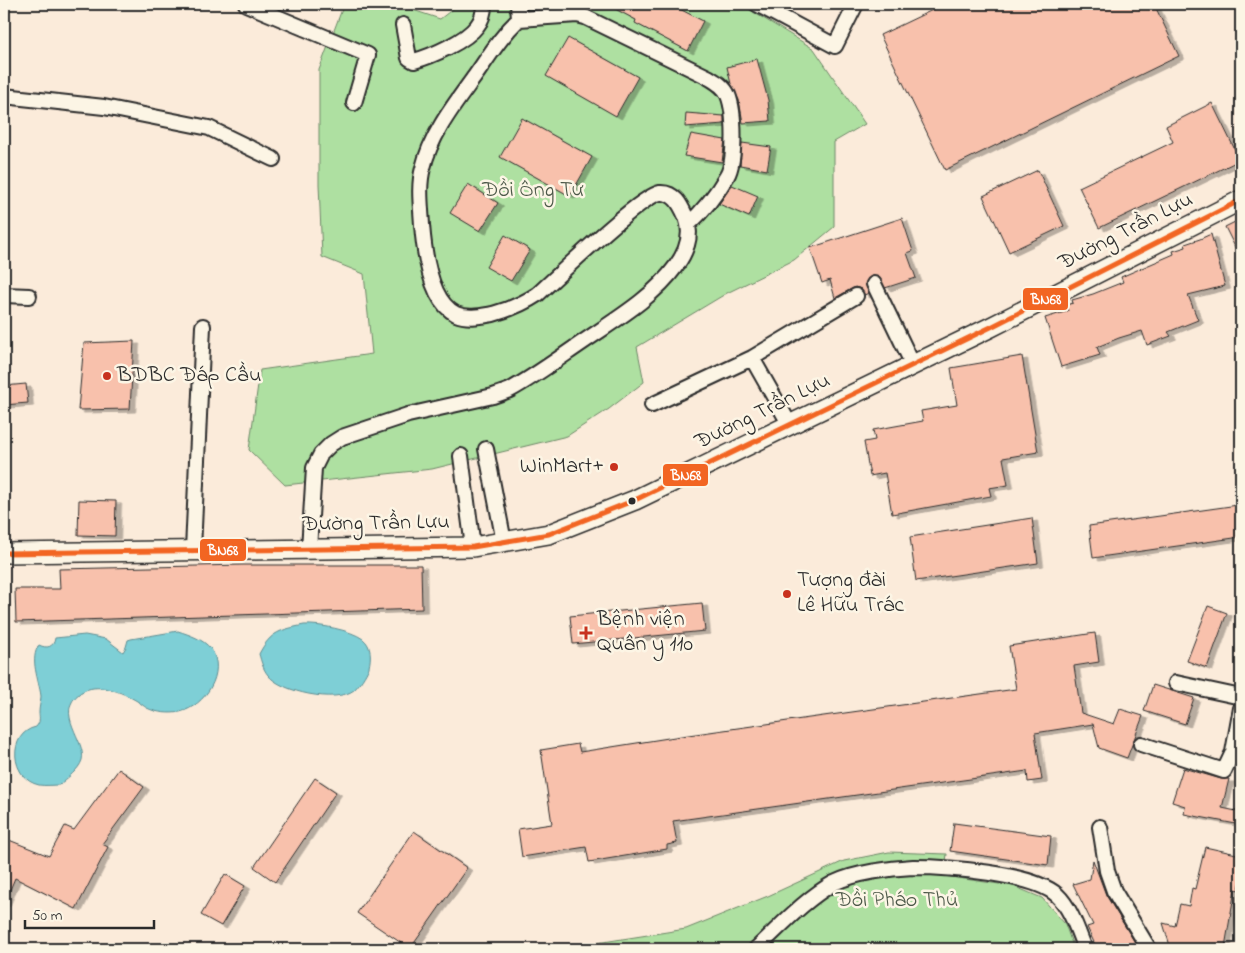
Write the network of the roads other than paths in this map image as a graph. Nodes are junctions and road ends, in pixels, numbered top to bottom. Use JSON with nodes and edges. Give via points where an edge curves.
{"nodes":[{"id":1,"x":246,"y":4,"type":"edge"},
{"id":2,"x":484,"y":4,"type":"edge"},
{"id":3,"x":518,"y":4,"type":"edge"},
{"id":4,"x":756,"y":4,"type":"edge"},
{"id":5,"x":856,"y":4,"type":"edge"},
{"id":6,"x":519,"y":19,"type":"junction"},
{"id":7,"x":403,"y":25,"type":"dead end"},
{"id":8,"x":4,"y":96,"type":"edge"},
{"id":9,"x":354,"y":103,"type":"dead end"},
{"id":10,"x":273,"y":159,"type":"dead end"},
{"id":11,"x":1241,"y":200,"type":"edge"},
{"id":12,"x":688,"y":225,"type":"junction"},
{"id":13,"x":874,"y":284,"type":"dead end"},
{"id":14,"x":4,"y":295,"type":"edge"},
{"id":15,"x":29,"y":296,"type":"dead end"},
{"id":16,"x":856,"y":296,"type":"dead end"},
{"id":17,"x":203,"y":326,"type":"dead end"},
{"id":18,"x":752,"y":358,"type":"junction"},
{"id":19,"x":913,"y":365,"type":"junction"},
{"id":20,"x":652,"y":405,"type":"dead end"},
{"id":21,"x":790,"y":425,"type":"junction"},
{"id":22,"x":486,"y":449,"type":"dead end"},
{"id":23,"x":460,"y":456,"type":"dead end"},
{"id":24,"x":504,"y":542,"type":"junction"},
{"id":25,"x":473,"y":547,"type":"junction"},
{"id":26,"x":308,"y":549,"type":"junction"},
{"id":27,"x":193,"y":550,"type":"junction"},
{"id":28,"x":4,"y":553,"type":"edge"},
{"id":29,"x":1176,"y":683,"type":"dead end"},
{"id":30,"x":1241,"y":697,"type":"edge"},
{"id":31,"x":1241,"y":708,"type":"edge"},
{"id":32,"x":1141,"y":744,"type":"dead end"},
{"id":33,"x":1237,"y":752,"type":"edge"},
{"id":34,"x":1100,"y":827,"type":"dead end"},
{"id":35,"x":756,"y":949,"type":"edge"},
{"id":36,"x":1084,"y":949,"type":"edge"},
{"id":37,"x":1149,"y":949,"type":"edge"}],
"edges":[{"from":1,"to":9,"type":"street","via":[[368,55]]},
{"from":2,"to":7,"type":"street","via":[[484,13],[477,26],[466,37],[414,61],[409,58]]},
{"from":3,"to":6,"type":"street"},
{"from":4,"to":5,"type":"street","via":[[835,46]]},
{"from":6,"to":12,"type":"street","via":[[585,17],[720,85],[728,95],[732,110],[728,174],[706,208]]},
{"from":6,"to":12,"type":"street","via":[[502,37],[448,114],[423,168],[423,238],[430,275],[445,303],[455,313],[468,317],[510,310],[523,304],[631,210],[661,193],[677,199]]},
{"from":8,"to":10,"type":"street","via":[[104,107],[210,128]]},
{"from":11,"to":19,"type":"main road","name":"Đường Trần Lựu"},
{"from":12,"to":26,"type":"street","via":[[687,249],[663,280],[618,318],[524,382],[493,396],[408,415],[330,444],[314,468]]},
{"from":13,"to":19,"type":"street"},
{"from":14,"to":15,"type":"street"},
{"from":16,"to":18,"type":"street"},
{"from":17,"to":27,"type":"street"},
{"from":18,"to":20,"type":"street"},
{"from":18,"to":21,"type":"street"},
{"from":19,"to":21,"type":"main road","name":"Đường Trần Lựu"},
{"from":21,"to":24,"type":"main road","name":"Đường Trần Lựu","via":[[635,500],[550,534]]},
{"from":22,"to":24,"type":"street"},
{"from":23,"to":25,"type":"street"},
{"from":24,"to":25,"type":"main road","name":"Đường Trần Lựu"},
{"from":25,"to":26,"type":"main road","name":"Đường Trần Lựu"},
{"from":26,"to":27,"type":"main road","name":"Đường Trần Lựu"},
{"from":27,"to":28,"type":"main road","name":"Đường Trần Lựu"},
{"from":29,"to":30,"type":"street"},
{"from":31,"to":33,"type":"street"},
{"from":32,"to":33,"type":"street","via":[[1224,771]]},
{"from":34,"to":37,"type":"street","via":[[1107,871],[1114,891]]},
{"from":35,"to":36,"type":"street","via":[[835,883],[884,870],[913,868],[987,873],[1034,882],[1058,895],[1069,912]]}]}
